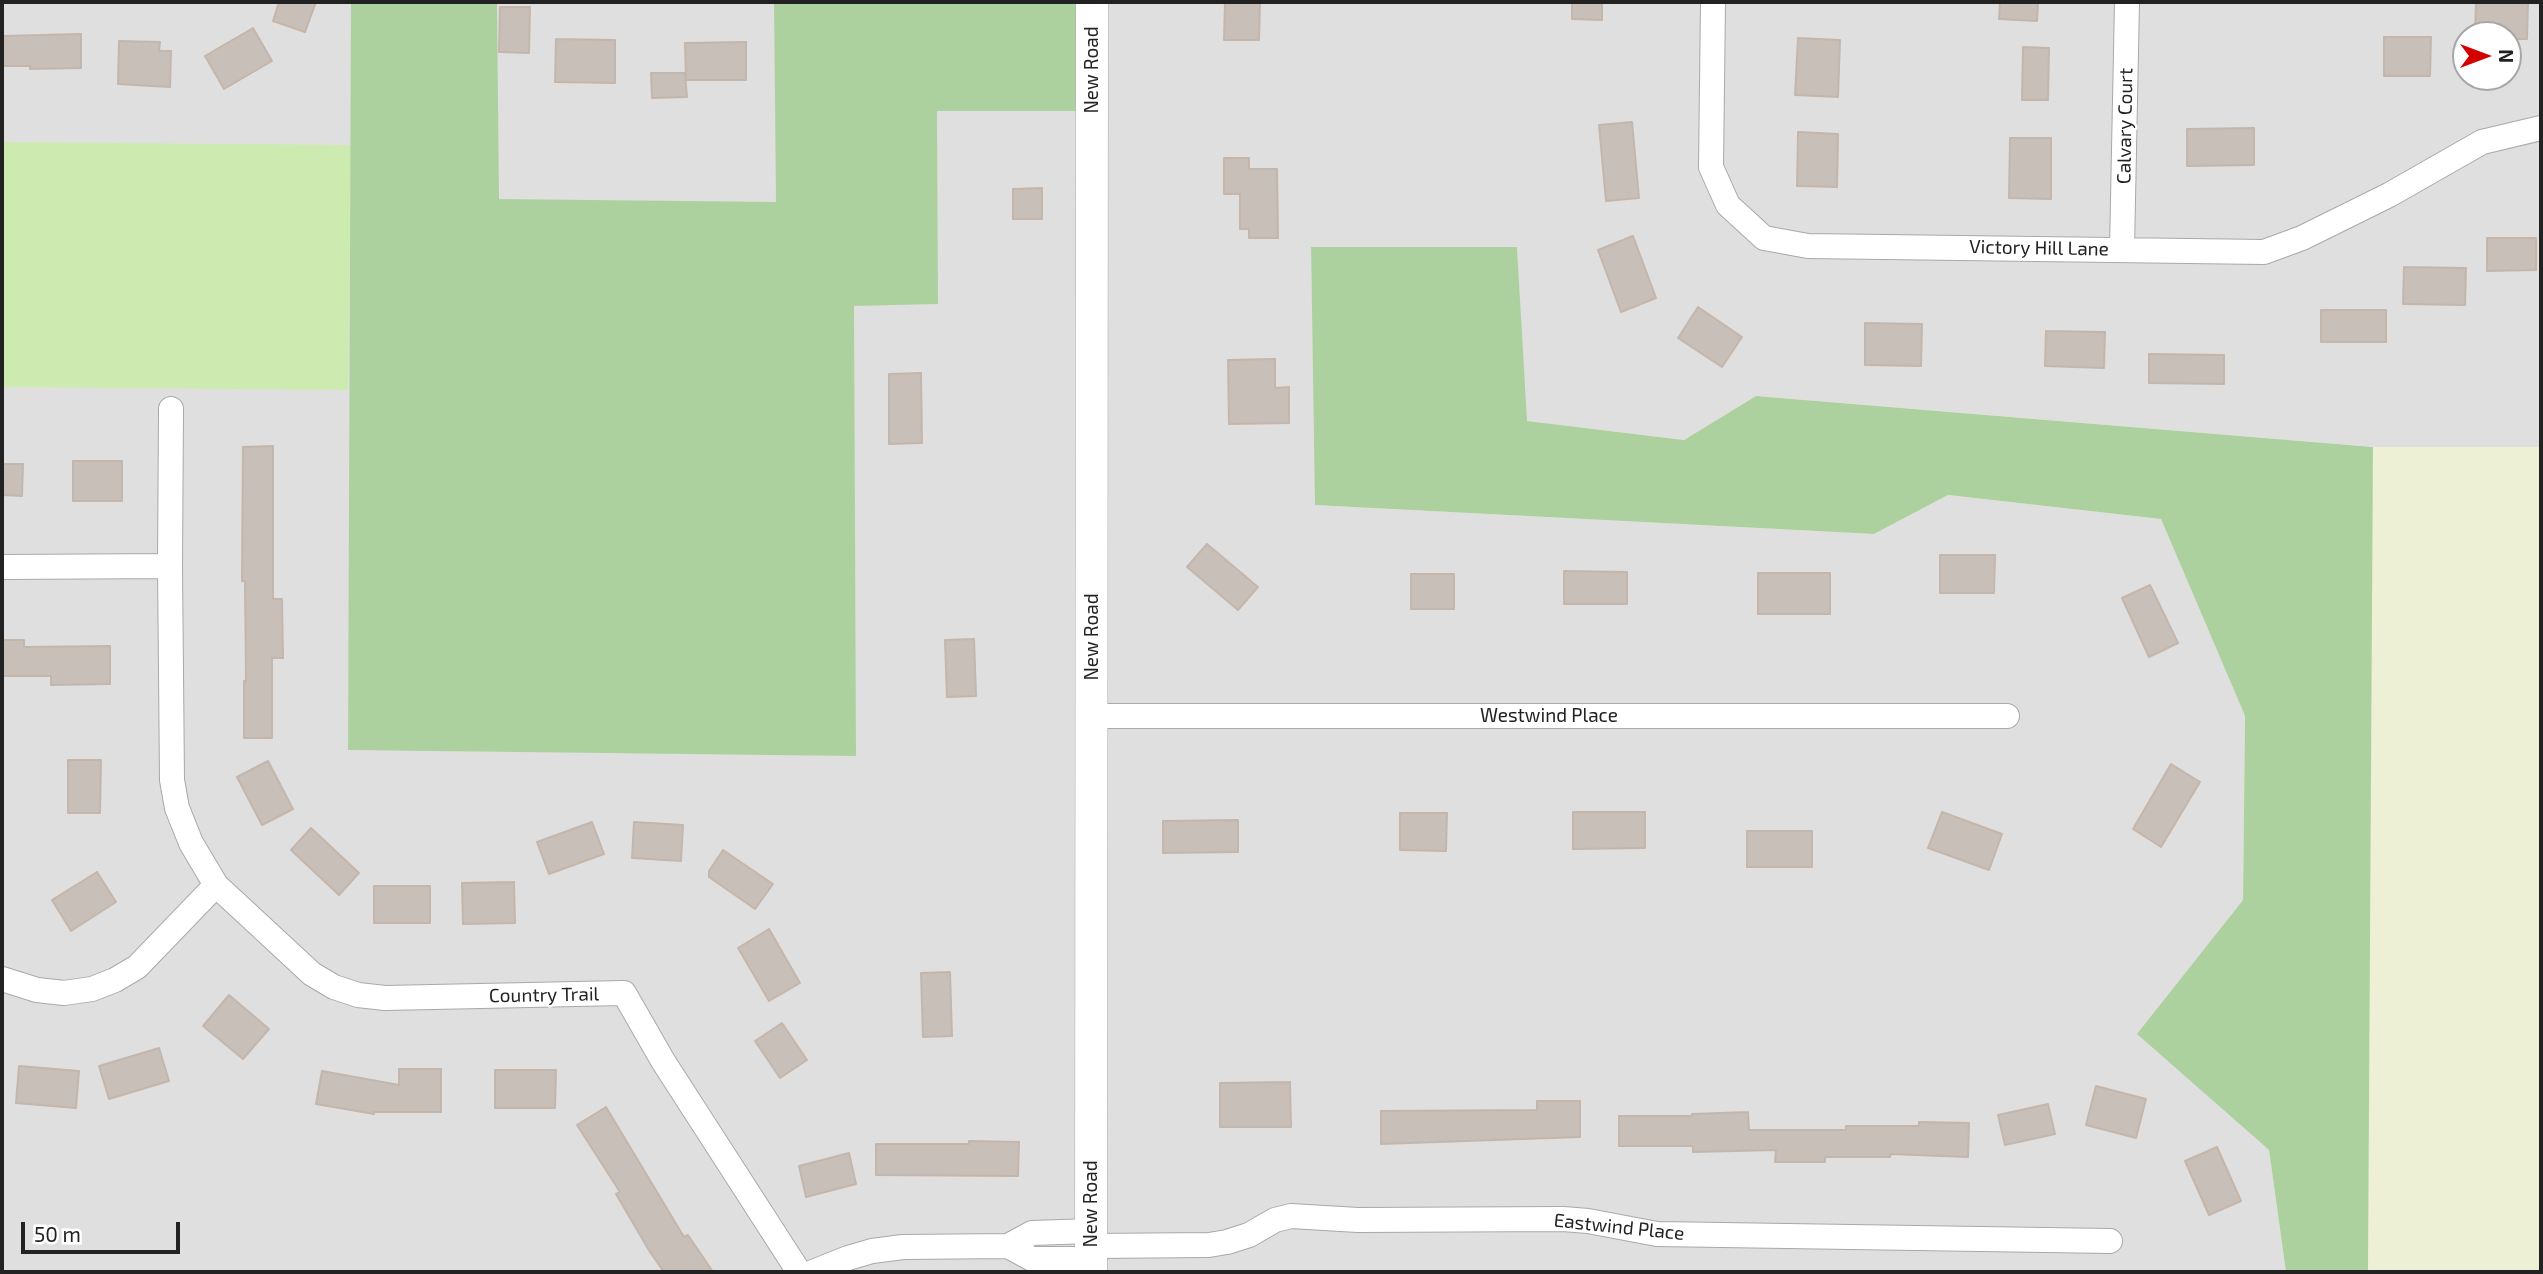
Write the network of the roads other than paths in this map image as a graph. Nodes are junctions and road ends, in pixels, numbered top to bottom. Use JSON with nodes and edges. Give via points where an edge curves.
{"nodes":[{"id":1,"x":1092,"y":2,"type":"edge"},
{"id":2,"x":1713,"y":2,"type":"edge"},
{"id":3,"x":2127,"y":2,"type":"edge"},
{"id":4,"x":2541,"y":128,"type":"edge"},
{"id":5,"x":2123,"y":249,"type":"junction"},
{"id":6,"x":171,"y":409,"type":"dead end"},
{"id":7,"x":170,"y":566,"type":"junction"},
{"id":8,"x":2,"y":567,"type":"edge"},
{"id":9,"x":1091,"y":716,"type":"junction"},
{"id":10,"x":2007,"y":716,"type":"dead end"},
{"id":11,"x":216,"y":885,"type":"junction"},
{"id":12,"x":2,"y":979,"type":"edge"},
{"id":13,"x":2110,"y":1241,"type":"dead end"},
{"id":14,"x":1091,"y":1252,"type":"edge"},
{"id":15,"x":799,"y":1272,"type":"edge"},
{"id":16,"x":813,"y":1272,"type":"edge"}],
"edges":[{"from":1,"to":9,"type":"street","name":"New Road"},
{"from":2,"to":5,"type":"street","name":"Victory Hill Lane","via":[[1711,167],[1728,205],[1764,238],[1808,246]]},
{"from":3,"to":5,"type":"street","name":"Calvary Court"},
{"from":4,"to":5,"type":"street","name":"Victory Hill Lane","via":[[2482,142],[2389,195],[2264,252]]},
{"from":6,"to":7,"type":"street","name":"Country Trail"},
{"from":7,"to":8,"type":"street"},
{"from":7,"to":11,"type":"street","name":"Country Trail","via":[[170,750],[177,808]]},
{"from":9,"to":10,"type":"street","name":"Westwind Place"},
{"from":9,"to":14,"type":"street","name":"New Road"},
{"from":11,"to":12,"type":"street","via":[[137,967],[115,980],[64,993]]},
{"from":11,"to":15,"type":"street","name":"Country Trail","via":[[312,974],[358,995],[624,993]]},
{"from":13,"to":14,"type":"street","name":"Eastwind Place","via":[[1657,1234],[1563,1219],[1291,1216],[1227,1242]]},
{"from":14,"to":16,"type":"street","name":"Eastwind Place","via":[[1032,1259],[1008,1247],[903,1247],[848,1258]]}]}
